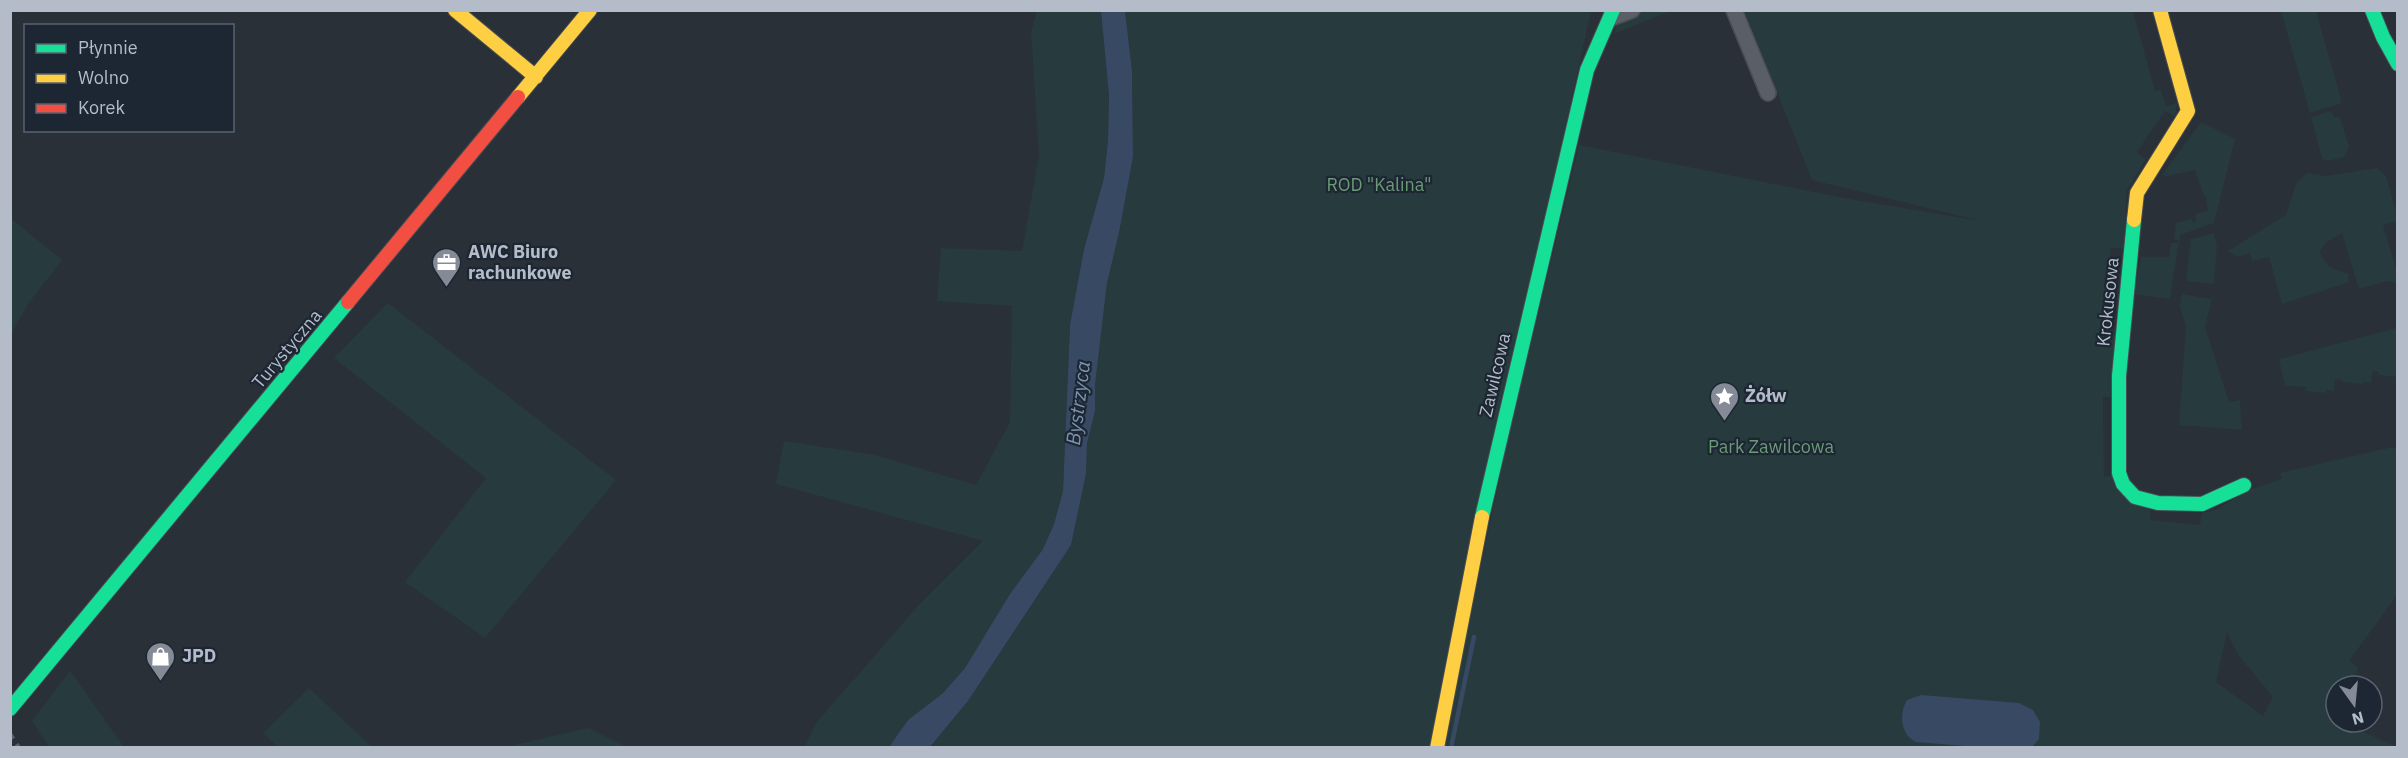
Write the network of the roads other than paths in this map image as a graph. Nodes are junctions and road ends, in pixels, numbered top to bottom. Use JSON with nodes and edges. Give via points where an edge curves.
{"nodes":[{"id":1,"x":455,"y":10,"type":"edge"},
{"id":2,"x":590,"y":10,"type":"edge"},
{"id":3,"x":1632,"y":10,"type":"edge"},
{"id":4,"x":1734,"y":10,"type":"edge"},
{"id":5,"x":2160,"y":10,"type":"edge"},
{"id":6,"x":2372,"y":10,"type":"edge"},
{"id":7,"x":1612,"y":14,"type":"edge"},
{"id":8,"x":2397,"y":64,"type":"edge"},
{"id":9,"x":536,"y":77,"type":"junction"},
{"id":10,"x":1768,"y":93,"type":"dead end"},
{"id":11,"x":2244,"y":485,"type":"dead end"},
{"id":12,"x":10,"y":710,"type":"edge"},
{"id":13,"x":1437,"y":747,"type":"edge"}],
"edges":[{"from":1,"to":9,"type":"street"},
{"from":2,"to":9,"type":"street","name":"Turystyczna"},
{"from":3,"to":7,"type":"street","name":"Zawilcowa"},
{"from":4,"to":10,"type":"street"},
{"from":5,"to":11,"type":"street","name":"Krokusowa","via":[[2188,111],[2137,193],[2119,376],[2119,472],[2123,484],[2135,496],[2158,503],[2202,504]]},
{"from":6,"to":8,"type":"street"},
{"from":7,"to":13,"type":"street","name":"Zawilcowa","via":[[1587,70],[1570,139],[1491,478]]},
{"from":9,"to":12,"type":"street","name":"Turystyczna"}]}
